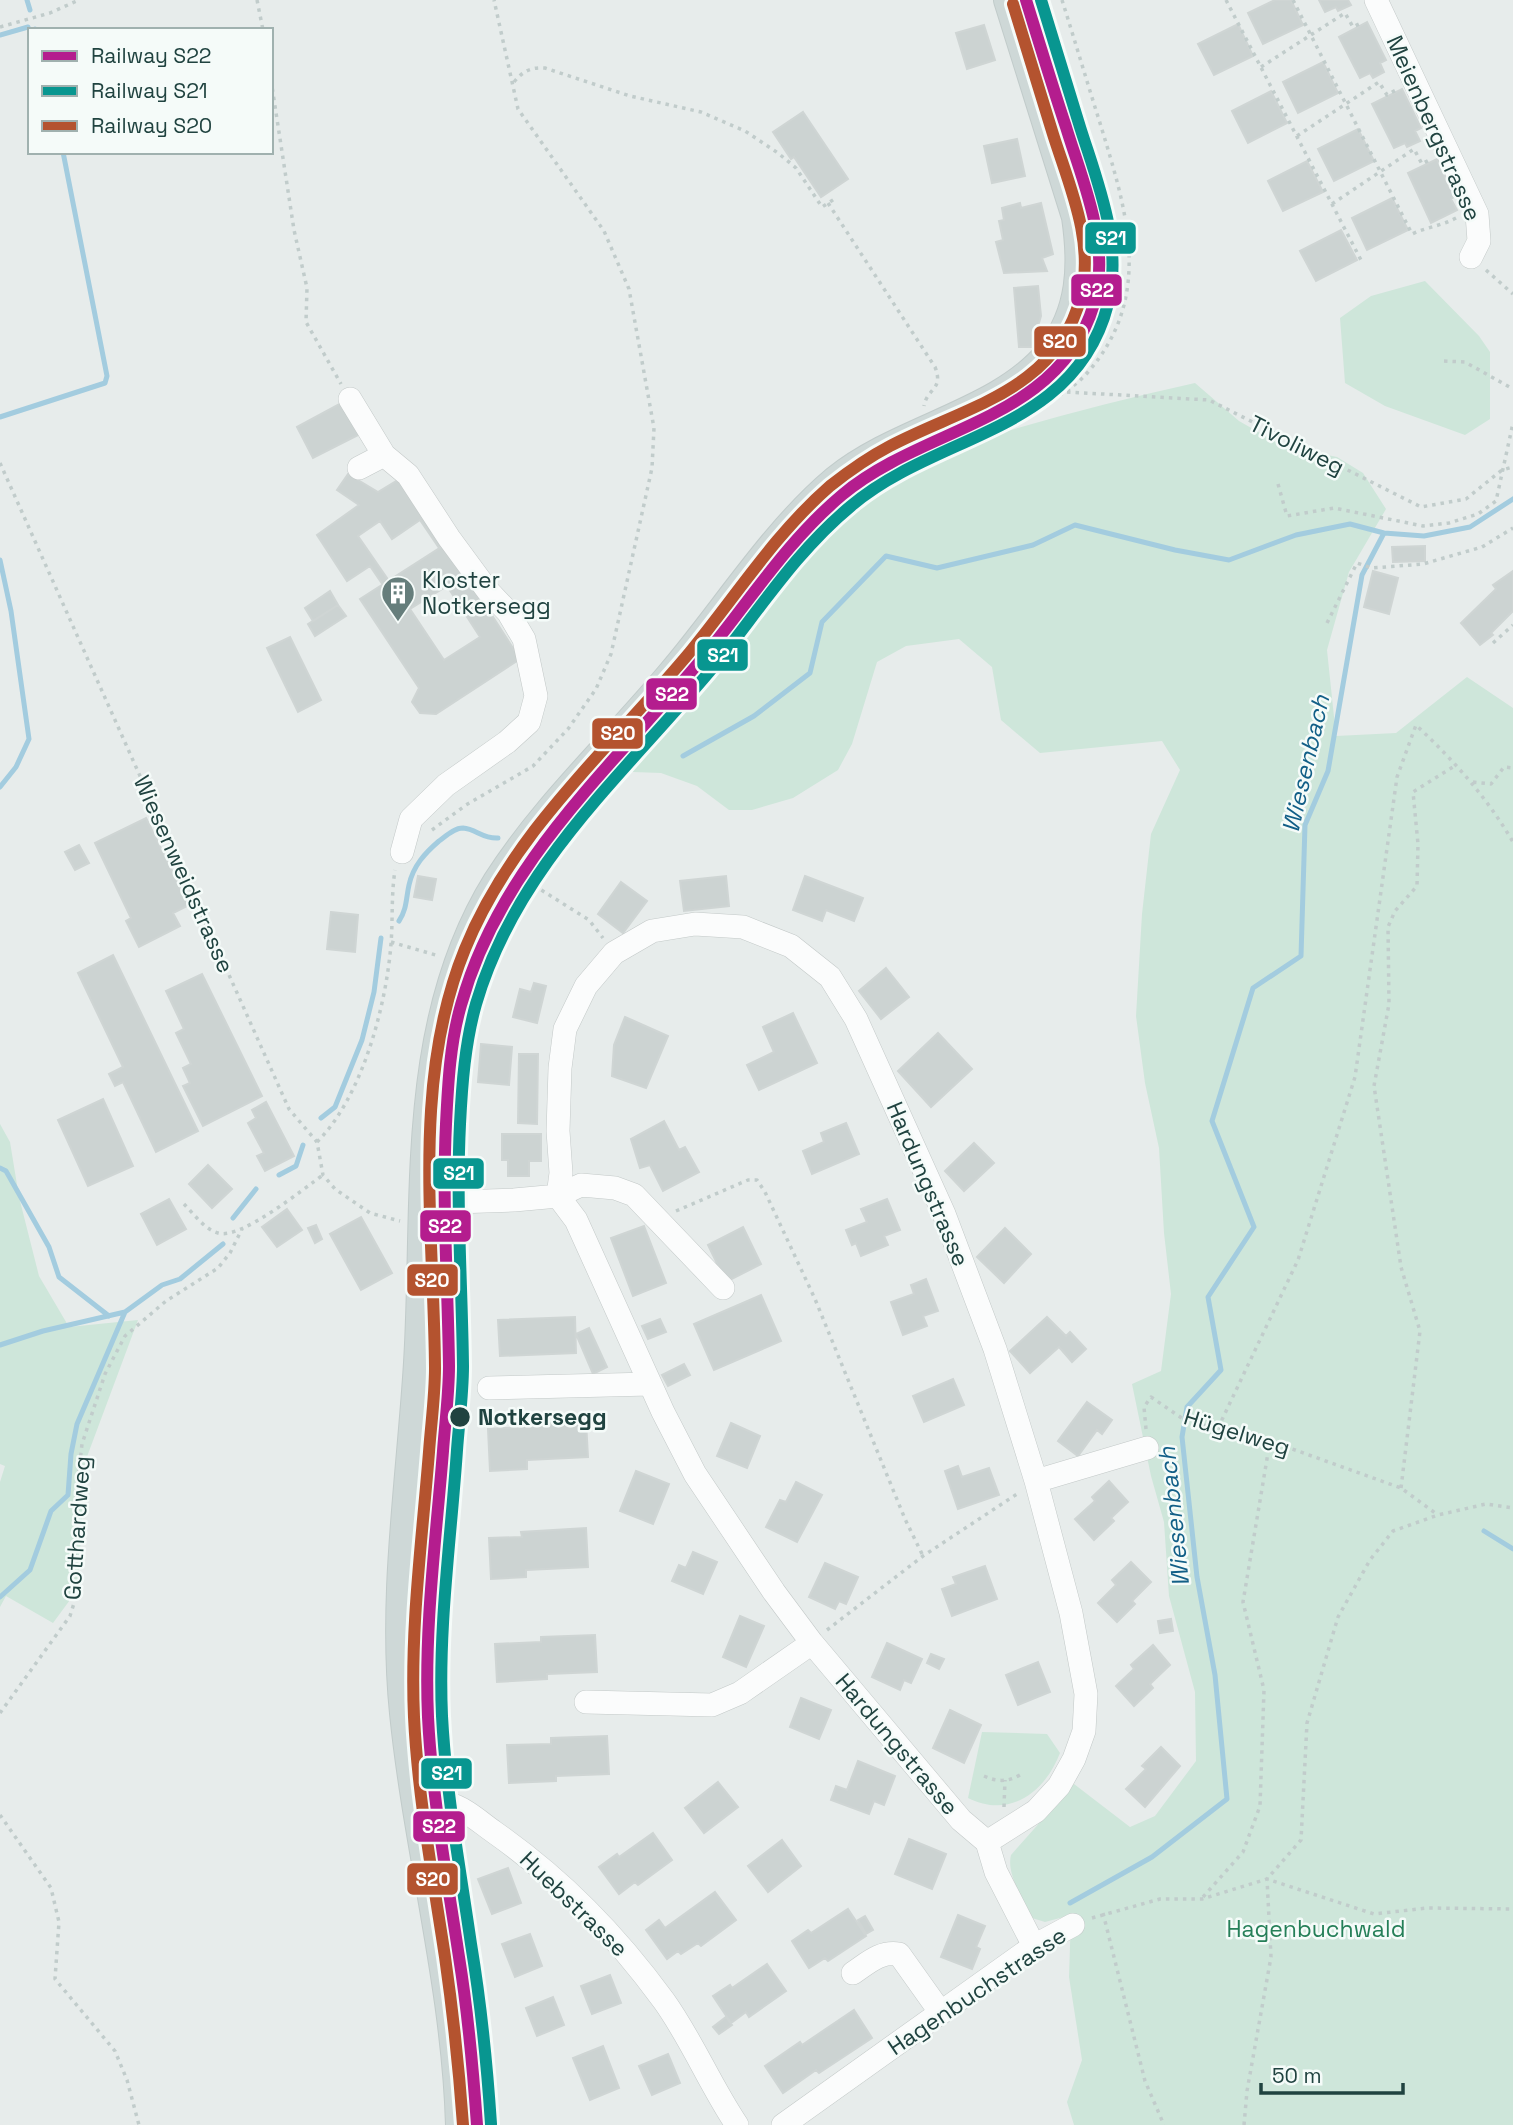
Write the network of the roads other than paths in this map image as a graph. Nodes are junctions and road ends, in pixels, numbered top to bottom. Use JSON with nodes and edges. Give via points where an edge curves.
{"nodes":[{"id":1,"x":1008,"y":0,"type":"edge"},
{"id":2,"x":1371,"y":10,"type":"edge"},
{"id":3,"x":1471,"y":257,"type":"road end"},
{"id":4,"x":350,"y":399,"type":"road end"},
{"id":5,"x":384,"y":455,"type":"junction"},
{"id":6,"x":359,"y":468,"type":"dead end"},
{"id":7,"x":402,"y":852,"type":"road end"},
{"id":8,"x":558,"y":1196,"type":"junction"},
{"id":9,"x":423,"y":1213,"type":"junction"},
{"id":10,"x":723,"y":1288,"type":"dead end"},
{"id":11,"x":650,"y":1384,"type":"junction"},
{"id":12,"x":489,"y":1388,"type":"dead end"},
{"id":13,"x":1147,"y":1448,"type":"road end"},
{"id":14,"x":1030,"y":1485,"type":"junction"},
{"id":15,"x":817,"y":1638,"type":"junction"},
{"id":16,"x":586,"y":1702,"type":"dead end"},
{"id":17,"x":417,"y":1804,"type":"junction"},
{"id":18,"x":987,"y":1842,"type":"junction"},
{"id":19,"x":1073,"y":1925,"type":"road end"},
{"id":20,"x":1034,"y":1946,"type":"junction"},
{"id":21,"x":853,"y":1973,"type":"dead end"},
{"id":22,"x":942,"y":2013,"type":"junction"},
{"id":23,"x":460,"y":2125,"type":"edge"},
{"id":24,"x":737,"y":2125,"type":"edge"},
{"id":25,"x":783,"y":2125,"type":"edge"}],
"edges":[{"from":1,"to":9,"type":"main road","via":[[1076,217],[1080,275],[1065,329],[1037,368],[1017,384],[886,447],[815,499],[517,854],[480,912],[444,1010],[433,1070]]},
{"from":2,"to":3,"type":"street","name":"Meienbergstrasse","via":[[1477,214],[1479,242]]},
{"from":4,"to":5,"type":"street"},
{"from":5,"to":6,"type":"street"},
{"from":5,"to":7,"type":"street","via":[[408,475],[488,591],[508,612],[524,639],[536,696],[529,722],[446,785],[411,820]]},
{"from":8,"to":9,"type":"street"},
{"from":8,"to":10,"type":"street","via":[[581,1185],[635,1195]]},
{"from":8,"to":11,"type":"street","name":"Hardungstrasse","via":[[576,1220]]},
{"from":8,"to":14,"type":"street","name":"Hardungstrasse","via":[[565,1029],[586,986],[614,953],[652,931],[695,924],[743,927],[791,946],[830,977],[859,1026],[944,1214],[995,1349]]},
{"from":9,"to":17,"type":"main road","via":[[418,1366],[400,1605],[404,1711]]},
{"from":11,"to":12,"type":"street"},
{"from":11,"to":15,"type":"street","name":"Hardungstrasse","via":[[695,1474],[774,1592]]},
{"from":13,"to":14,"type":"street"},
{"from":14,"to":18,"type":"street","name":"Hardungstrasse","via":[[1071,1613],[1086,1694],[1084,1731],[1059,1786],[1036,1811]]},
{"from":15,"to":16,"type":"street","via":[[740,1693],[712,1705]]},
{"from":15,"to":18,"type":"street","name":"Hardungstrasse","via":[[961,1820]]},
{"from":17,"to":23,"type":"main road","via":[[453,2020]]},
{"from":17,"to":24,"type":"street","name":"Huebstrasse","via":[[446,1803],[477,1820],[534,1861],[614,1936],[682,2028]]},
{"from":18,"to":20,"type":"street","via":[[996,1872]]},
{"from":19,"to":20,"type":"street","name":"Hagenbuchstrasse"},
{"from":20,"to":22,"type":"street","name":"Hagenbuchstrasse"},
{"from":21,"to":22,"type":"street","via":[[888,1952],[899,1954]]},
{"from":22,"to":25,"type":"street","name":"Hagenbuchstrasse"}]}
